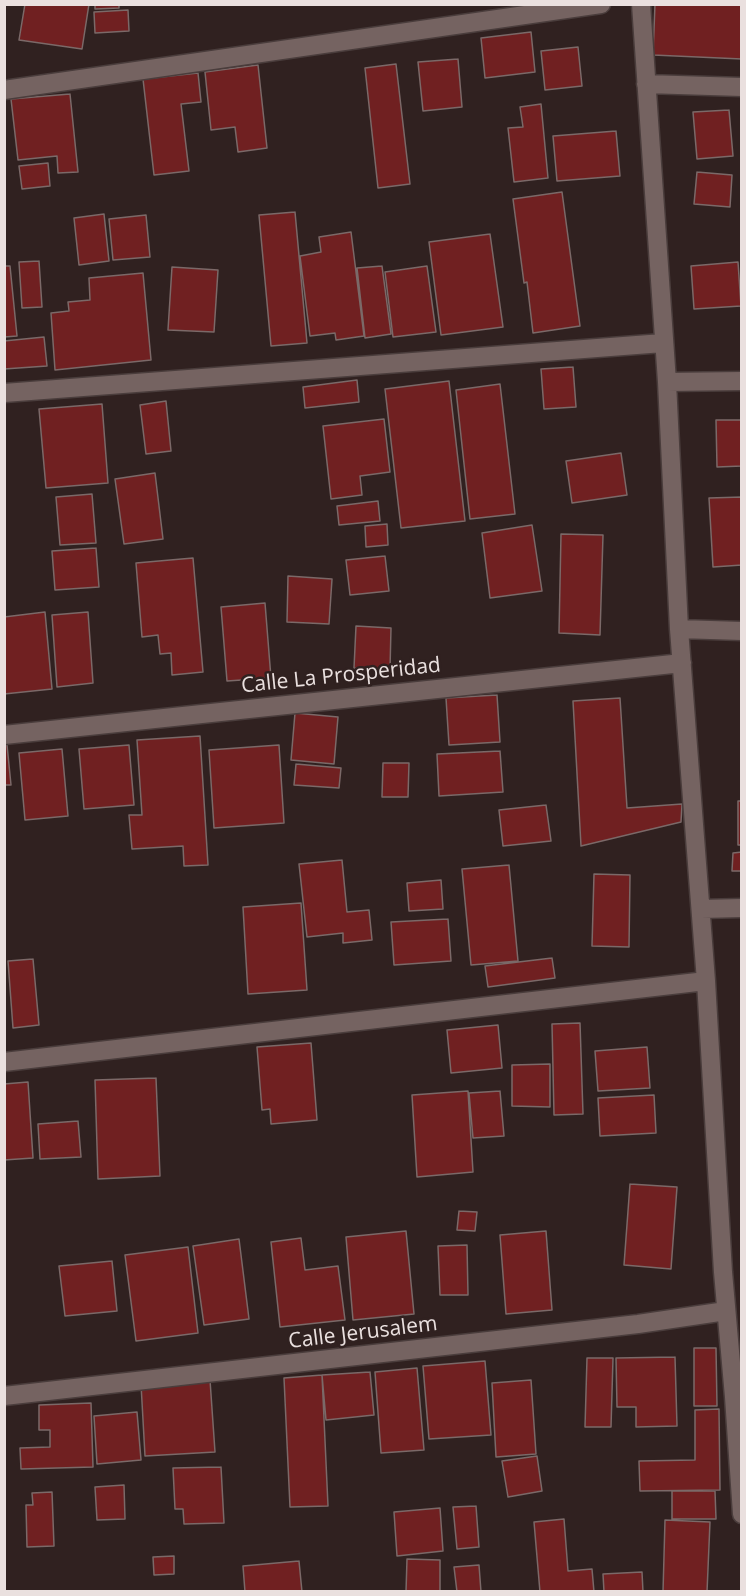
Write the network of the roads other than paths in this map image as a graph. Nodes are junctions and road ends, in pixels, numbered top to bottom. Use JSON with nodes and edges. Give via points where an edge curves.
{"nodes":[{"id":1,"x":601,"y":4,"type":"edge"},
{"id":2,"x":641,"y":4,"type":"edge"},
{"id":3,"x":646,"y":84,"type":"junction"},
{"id":4,"x":741,"y":87,"type":"edge"},
{"id":5,"x":4,"y":90,"type":"edge"},
{"id":6,"x":663,"y":343,"type":"junction"},
{"id":7,"x":741,"y":381,"type":"edge"},
{"id":8,"x":667,"y":382,"type":"junction"},
{"id":9,"x":4,"y":393,"type":"edge"},
{"id":10,"x":680,"y":629,"type":"junction"},
{"id":11,"x":741,"y":631,"type":"edge"},
{"id":12,"x":682,"y":663,"type":"junction"},
{"id":13,"x":4,"y":735,"type":"edge"},
{"id":14,"x":741,"y":908,"type":"edge"},
{"id":15,"x":701,"y":909,"type":"junction"},
{"id":16,"x":706,"y":981,"type":"junction"},
{"id":17,"x":4,"y":1062,"type":"edge"},
{"id":18,"x":726,"y":1311,"type":"junction"},
{"id":19,"x":4,"y":1396,"type":"edge"},
{"id":20,"x":738,"y":1396,"type":"edge"},
{"id":21,"x":741,"y":1514,"type":"edge"}],
"edges":[{"from":1,"to":5,"type":"street"},
{"from":2,"to":3,"type":"street"},
{"from":3,"to":4,"type":"street"},
{"from":3,"to":6,"type":"street"},
{"from":6,"to":8,"type":"street"},
{"from":6,"to":9,"type":"street"},
{"from":7,"to":8,"type":"street"},
{"from":8,"to":10,"type":"street"},
{"from":10,"to":11,"type":"street"},
{"from":10,"to":12,"type":"street"},
{"from":12,"to":13,"type":"street","name":"Calle La Prosperidad"},
{"from":12,"to":15,"type":"street"},
{"from":14,"to":15,"type":"street"},
{"from":15,"to":16,"type":"street"},
{"from":16,"to":17,"type":"street"},
{"from":16,"to":18,"type":"street"},
{"from":18,"to":19,"type":"street","name":"Calle Jerusalem"},
{"from":18,"to":20,"type":"street"},
{"from":20,"to":21,"type":"street"}]}
